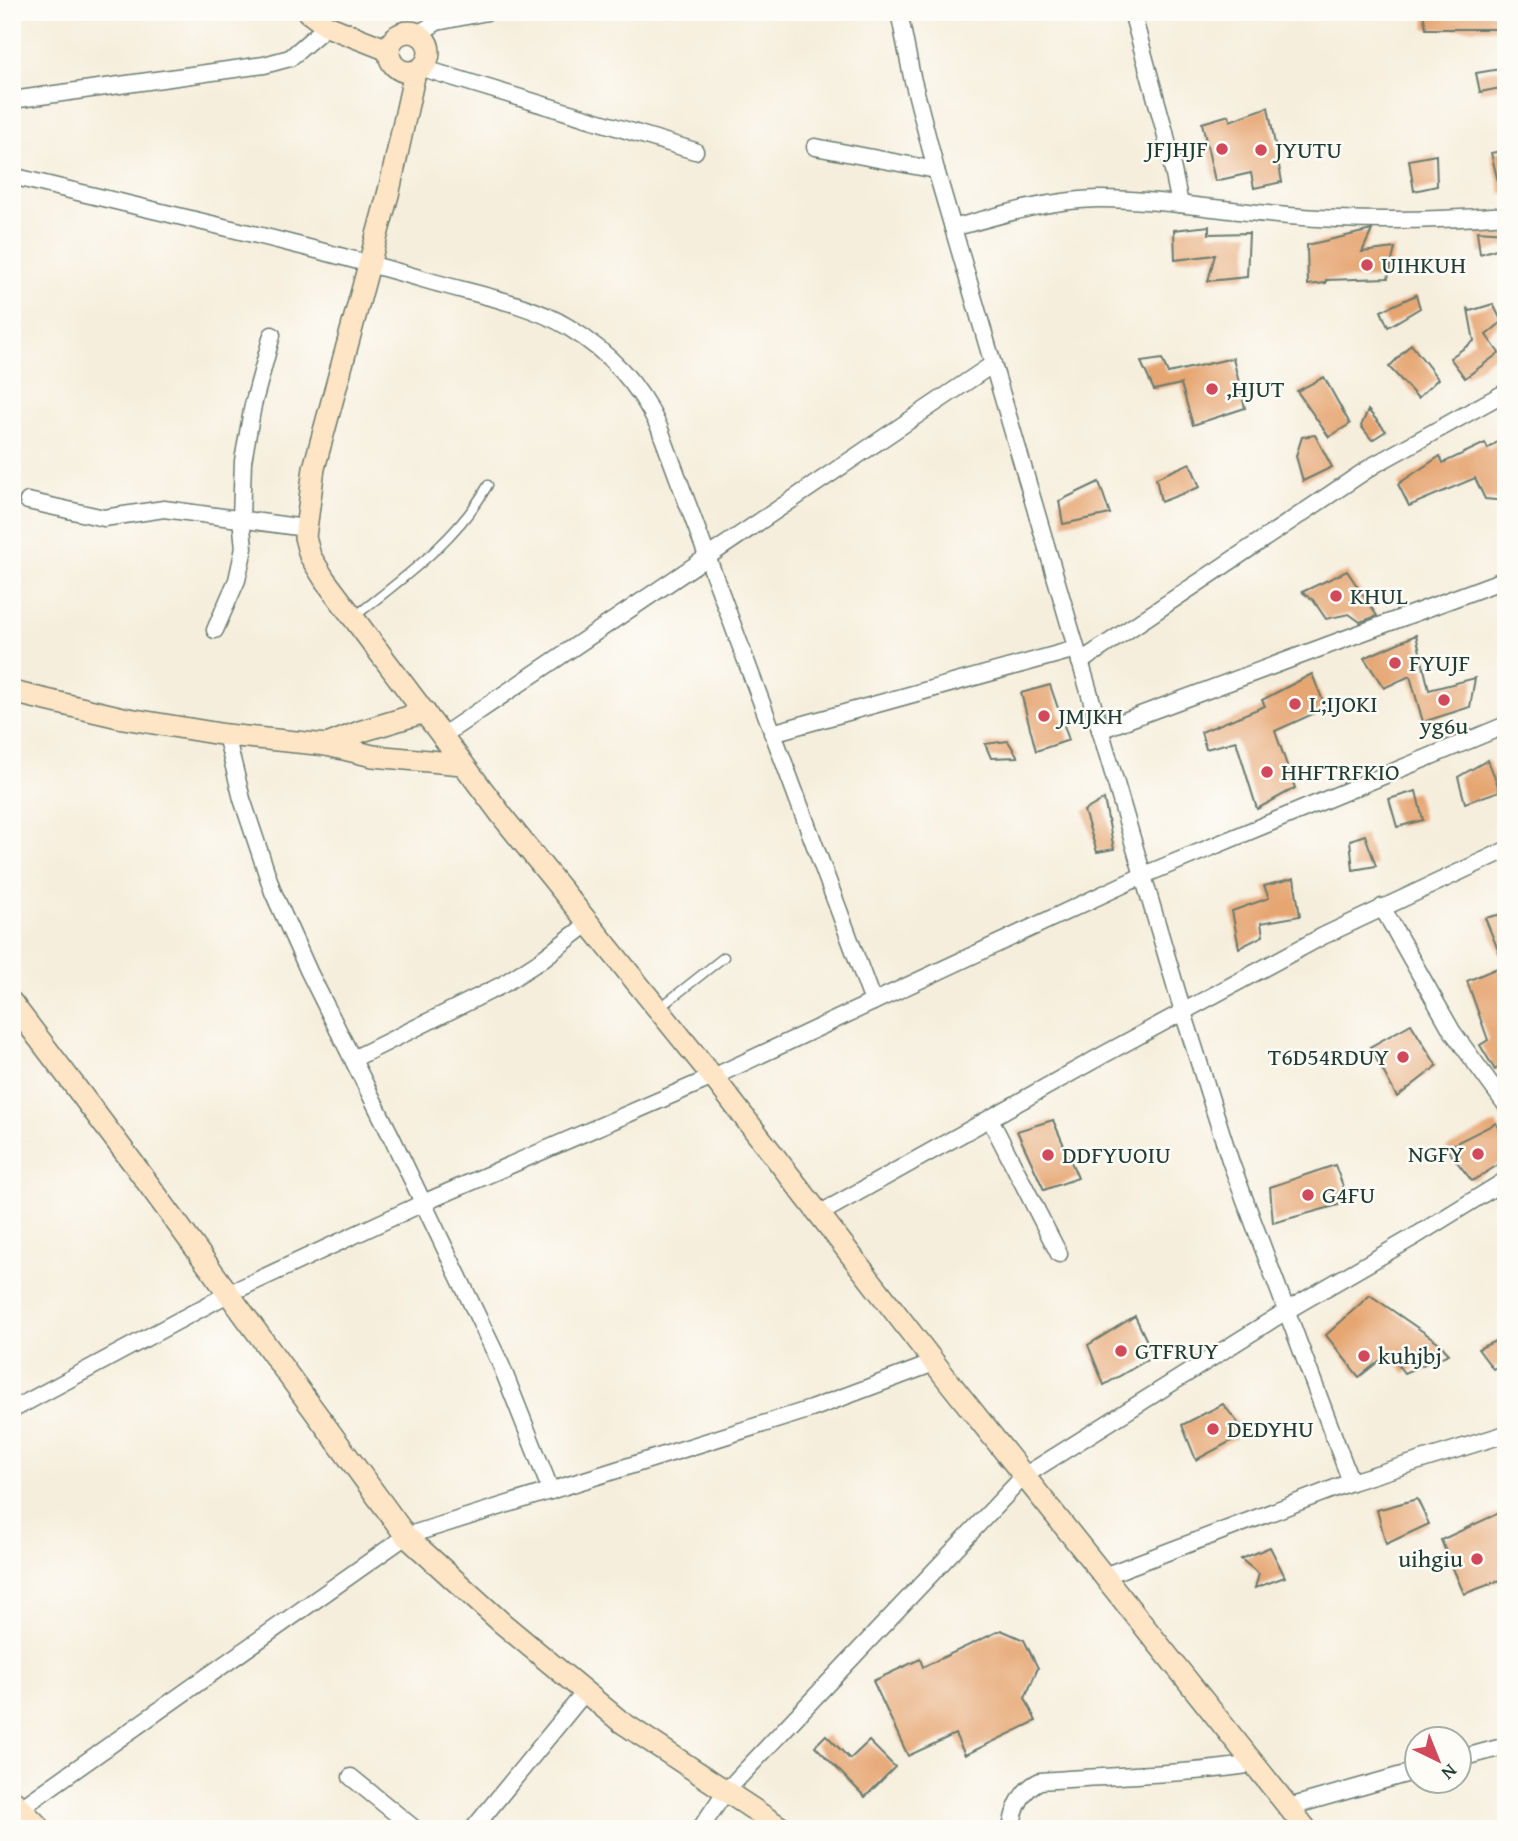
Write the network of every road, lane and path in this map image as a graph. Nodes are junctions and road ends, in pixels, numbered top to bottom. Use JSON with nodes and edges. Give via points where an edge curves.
{"nodes":[{"id":1,"x":308,"y":12,"type":"edge"},
{"id":2,"x":487,"y":12,"type":"edge"},
{"id":3,"x":899,"y":12,"type":"edge"},
{"id":4,"x":1132,"y":12,"type":"edge"},
{"id":5,"x":327,"y":26,"type":"junction"},
{"id":6,"x":418,"y":34,"type":"junction"},
{"id":7,"x":388,"y":50,"type":"junction"},
{"id":8,"x":418,"y":70,"type":"junction"},
{"id":9,"x":12,"y":100,"type":"edge"},
{"id":10,"x":815,"y":147,"type":"dead end"},
{"id":11,"x":695,"y":151,"type":"dead end"},
{"id":12,"x":936,"y":170,"type":"junction"},
{"id":13,"x":12,"y":176,"type":"edge"},
{"id":14,"x":1180,"y":204,"type":"junction"},
{"id":15,"x":1506,"y":215,"type":"edge"},
{"id":16,"x":953,"y":228,"type":"junction"},
{"id":17,"x":369,"y":263,"type":"junction"},
{"id":18,"x":272,"y":335,"type":"dead end"},
{"id":19,"x":993,"y":364,"type":"junction"},
{"id":20,"x":1506,"y":392,"type":"edge"},
{"id":21,"x":488,"y":485,"type":"dead end"},
{"id":22,"x":28,"y":501,"type":"dead end"},
{"id":23,"x":241,"y":518,"type":"junction"},
{"id":24,"x":305,"y":528,"type":"junction"},
{"id":25,"x":706,"y":557,"type":"junction"},
{"id":26,"x":1506,"y":579,"type":"edge"},
{"id":27,"x":354,"y":617,"type":"junction"},
{"id":28,"x":215,"y":629,"type":"dead end"},
{"id":29,"x":1078,"y":655,"type":"junction"},
{"id":30,"x":12,"y":692,"type":"edge"},
{"id":31,"x":425,"y":712,"type":"junction"},
{"id":32,"x":1506,"y":726,"type":"edge"},
{"id":33,"x":1100,"y":730,"type":"junction"},
{"id":34,"x":772,"y":733,"type":"junction"},
{"id":35,"x":226,"y":735,"type":"junction"},
{"id":36,"x":442,"y":736,"type":"junction"},
{"id":37,"x":327,"y":745,"type":"junction"},
{"id":38,"x":462,"y":764,"type":"junction"},
{"id":39,"x":1506,"y":850,"type":"edge"},
{"id":40,"x":1144,"y":875,"type":"junction"},
{"id":41,"x":1382,"y":907,"type":"junction"},
{"id":42,"x":589,"y":923,"type":"junction"},
{"id":43,"x":724,"y":957,"type":"dead end"},
{"id":44,"x":873,"y":1002,"type":"junction"},
{"id":45,"x":658,"y":1009,"type":"junction"},
{"id":46,"x":1183,"y":1012,"type":"junction"},
{"id":47,"x":16,"y":1015,"type":"edge"},
{"id":48,"x":353,"y":1059,"type":"junction"},
{"id":49,"x":713,"y":1077,"type":"junction"},
{"id":50,"x":1506,"y":1105,"type":"edge"},
{"id":51,"x":990,"y":1119,"type":"junction"},
{"id":52,"x":1506,"y":1180,"type":"edge"},
{"id":53,"x":423,"y":1203,"type":"junction"},
{"id":54,"x":819,"y":1214,"type":"junction"},
{"id":55,"x":1059,"y":1254,"type":"dead end"},
{"id":56,"x":228,"y":1294,"type":"junction"},
{"id":57,"x":1286,"y":1311,"type":"junction"},
{"id":58,"x":934,"y":1363,"type":"junction"},
{"id":59,"x":12,"y":1410,"type":"edge"},
{"id":60,"x":1506,"y":1434,"type":"edge"},
{"id":61,"x":1024,"y":1476,"type":"junction"},
{"id":62,"x":1351,"y":1482,"type":"junction"},
{"id":63,"x":551,"y":1491,"type":"junction"},
{"id":64,"x":406,"y":1536,"type":"junction"},
{"id":65,"x":1104,"y":1576,"type":"junction"},
{"id":66,"x":585,"y":1692,"type":"junction"},
{"id":67,"x":1506,"y":1746,"type":"edge"},
{"id":68,"x":1472,"y":1755,"type":"edge"},
{"id":69,"x":1254,"y":1764,"type":"junction"},
{"id":70,"x":351,"y":1777,"type":"dead end"},
{"id":71,"x":1402,"y":1777,"type":"edge"},
{"id":72,"x":726,"y":1791,"type":"junction"},
{"id":73,"x":17,"y":1804,"type":"edge"},
{"id":74,"x":1296,"y":1821,"type":"edge"},
{"id":75,"x":41,"y":1829,"type":"edge"},
{"id":76,"x":415,"y":1829,"type":"edge"},
{"id":77,"x":473,"y":1829,"type":"edge"},
{"id":78,"x":700,"y":1829,"type":"edge"},
{"id":79,"x":783,"y":1829,"type":"edge"},
{"id":80,"x":1011,"y":1829,"type":"edge"}],
"edges":[{"from":1,"to":5,"type":"street"},
{"from":2,"to":6,"type":"street","via":[[437,22]]},
{"from":3,"to":12,"type":"street"},
{"from":4,"to":14,"type":"street"},
{"from":5,"to":7,"type":"street"},
{"from":5,"to":9,"type":"street","via":[[290,58],[264,65]]},
{"from":6,"to":7,"type":"street","via":[[403,32]]},
{"from":6,"to":8,"type":"street","via":[[429,46],[428,61]]},
{"from":7,"to":8,"type":"street","via":[[399,70]]},
{"from":8,"to":11,"type":"street"},
{"from":8,"to":17,"type":"street"},
{"from":10,"to":12,"type":"street"},
{"from":12,"to":16,"type":"street"},
{"from":13,"to":17,"type":"street"},
{"from":14,"to":15,"type":"street","via":[[1373,221]]},
{"from":14,"to":16,"type":"street","via":[[1098,199],[1023,208]]},
{"from":16,"to":19,"type":"street"},
{"from":17,"to":24,"type":"street","via":[[314,468]]},
{"from":17,"to":25,"type":"street","via":[[544,315],[608,356],[648,403]]},
{"from":18,"to":23,"type":"street","via":[[243,461]]},
{"from":19,"to":25,"type":"street"},
{"from":19,"to":29,"type":"street"},
{"from":20,"to":29,"type":"street","via":[[1374,465]]},
{"from":21,"to":27,"type":"lane","via":[[466,518],[440,544]]},
{"from":22,"to":23,"type":"street","via":[[104,518],[164,509]]},
{"from":23,"to":24,"type":"street"},
{"from":23,"to":28,"type":"street","via":[[244,548],[237,580]]},
{"from":24,"to":27,"type":"street","via":[[310,556]]},
{"from":25,"to":34,"type":"street"},
{"from":25,"to":36,"type":"street"},
{"from":26,"to":33,"type":"street"},
{"from":27,"to":31,"type":"street"},
{"from":29,"to":33,"type":"street"},
{"from":29,"to":34,"type":"street"},
{"from":30,"to":35,"type":"street","via":[[122,718]]},
{"from":31,"to":36,"type":"street"},
{"from":31,"to":37,"type":"street"},
{"from":32,"to":40,"type":"street"},
{"from":33,"to":40,"type":"street"},
{"from":34,"to":44,"type":"street"},
{"from":35,"to":37,"type":"street"},
{"from":35,"to":48,"type":"street","via":[[273,892]]},
{"from":36,"to":38,"type":"street"},
{"from":37,"to":38,"type":"street"},
{"from":38,"to":42,"type":"street"},
{"from":39,"to":41,"type":"street"},
{"from":40,"to":44,"type":"street"},
{"from":40,"to":46,"type":"street"},
{"from":41,"to":46,"type":"street"},
{"from":41,"to":50,"type":"street","via":[[1452,1031]]},
{"from":42,"to":45,"type":"street"},
{"from":42,"to":48,"type":"street","via":[[502,985]]},
{"from":43,"to":45,"type":"lane"},
{"from":44,"to":49,"type":"street"},
{"from":45,"to":49,"type":"street"},
{"from":46,"to":51,"type":"street"},
{"from":46,"to":57,"type":"street","via":[[1231,1163]]},
{"from":47,"to":56,"type":"street","via":[[133,1163]]},
{"from":48,"to":53,"type":"street"},
{"from":49,"to":53,"type":"street"},
{"from":49,"to":54,"type":"street"},
{"from":51,"to":54,"type":"street"},
{"from":51,"to":55,"type":"street"},
{"from":52,"to":57,"type":"street"},
{"from":53,"to":56,"type":"street"},
{"from":53,"to":63,"type":"street","via":[[501,1365]]},
{"from":54,"to":58,"type":"street"},
{"from":56,"to":59,"type":"street"},
{"from":56,"to":64,"type":"street"},
{"from":57,"to":61,"type":"street"},
{"from":57,"to":62,"type":"street"},
{"from":58,"to":61,"type":"street"},
{"from":58,"to":63,"type":"street","via":[[811,1409]]},
{"from":60,"to":62,"type":"street"},
{"from":61,"to":65,"type":"street"},
{"from":61,"to":72,"type":"street"},
{"from":62,"to":65,"type":"street"},
{"from":63,"to":64,"type":"street"},
{"from":64,"to":66,"type":"street"},
{"from":64,"to":73,"type":"street"},
{"from":65,"to":69,"type":"street"},
{"from":66,"to":72,"type":"street","via":[[620,1721]]},
{"from":66,"to":77,"type":"street"},
{"from":67,"to":68,"type":"street"},
{"from":69,"to":74,"type":"street"},
{"from":69,"to":80,"type":"street","via":[[1202,1772],[1040,1781],[1021,1798]]},
{"from":70,"to":76,"type":"street"},
{"from":71,"to":74,"type":"street"},
{"from":72,"to":78,"type":"street"},
{"from":72,"to":79,"type":"street"},
{"from":73,"to":75,"type":"street"}]}
